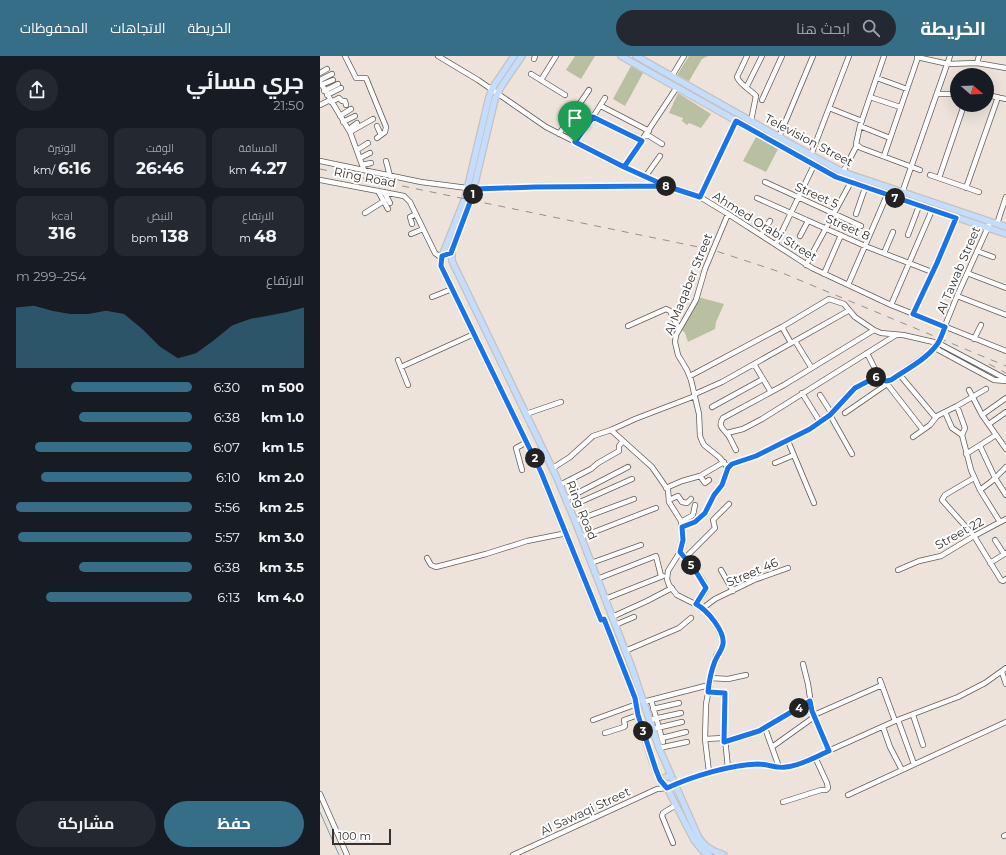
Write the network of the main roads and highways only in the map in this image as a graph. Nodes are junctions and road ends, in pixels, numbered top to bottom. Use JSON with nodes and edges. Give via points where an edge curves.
{"nodes":[{"id":1,"x":514,"y":56,"type":"edge"},
{"id":2,"x":522,"y":56,"type":"edge"},
{"id":3,"x":621,"y":56,"type":"edge"},
{"id":4,"x":636,"y":56,"type":"edge"},
{"id":5,"x":832,"y":167,"type":"junction"},
{"id":6,"x":829,"y":173,"type":"junction"},
{"id":7,"x":1006,"y":227,"type":"edge"},
{"id":8,"x":1006,"y":234,"type":"edge"},
{"id":9,"x":519,"y":399,"type":"junction"},
{"id":10,"x":508,"y":404,"type":"junction"},
{"id":11,"x":590,"y":562,"type":"junction"},
{"id":12,"x":579,"y":564,"type":"junction"},
{"id":13,"x":671,"y":775,"type":"junction"},
{"id":14,"x":660,"y":780,"type":"junction"},
{"id":15,"x":709,"y":855,"type":"edge"},
{"id":16,"x":724,"y":855,"type":"edge"}],
"edges":[{"from":1,"to":10,"type":"main road","name":"Ring Road","via":[[492,89],[465,198],[442,256],[441,266]]},
{"from":2,"to":9,"type":"main road","name":"Ring Road","via":[[497,94],[472,200],[451,253],[453,265]]},
{"from":3,"to":6,"type":"main road","name":"Television Street"},
{"from":4,"to":5,"type":"main road","name":"Television Street"},
{"from":5,"to":6,"type":"main road"},
{"from":5,"to":7,"type":"main road","name":"Television Street"},
{"from":6,"to":8,"type":"main road","name":"Television Street","via":[[865,188]]},
{"from":9,"to":10,"type":"main road"},
{"from":9,"to":11,"type":"main road","name":"Ring Road","via":[[553,468]]},
{"from":10,"to":12,"type":"main road","name":"Ring Road","via":[[541,472]]},
{"from":11,"to":12,"type":"main road"},
{"from":11,"to":13,"type":"main road","name":"Ring Road"},
{"from":12,"to":14,"type":"main road","name":"Ring Road","via":[[601,620],[604,619],[637,704],[638,715]]},
{"from":13,"to":14,"type":"main road"},
{"from":13,"to":16,"type":"main road","name":"Ring Road","via":[[701,841],[709,849]]},
{"from":14,"to":15,"type":"main road","name":"Ring Road","via":[[667,788],[694,840]]}]}
